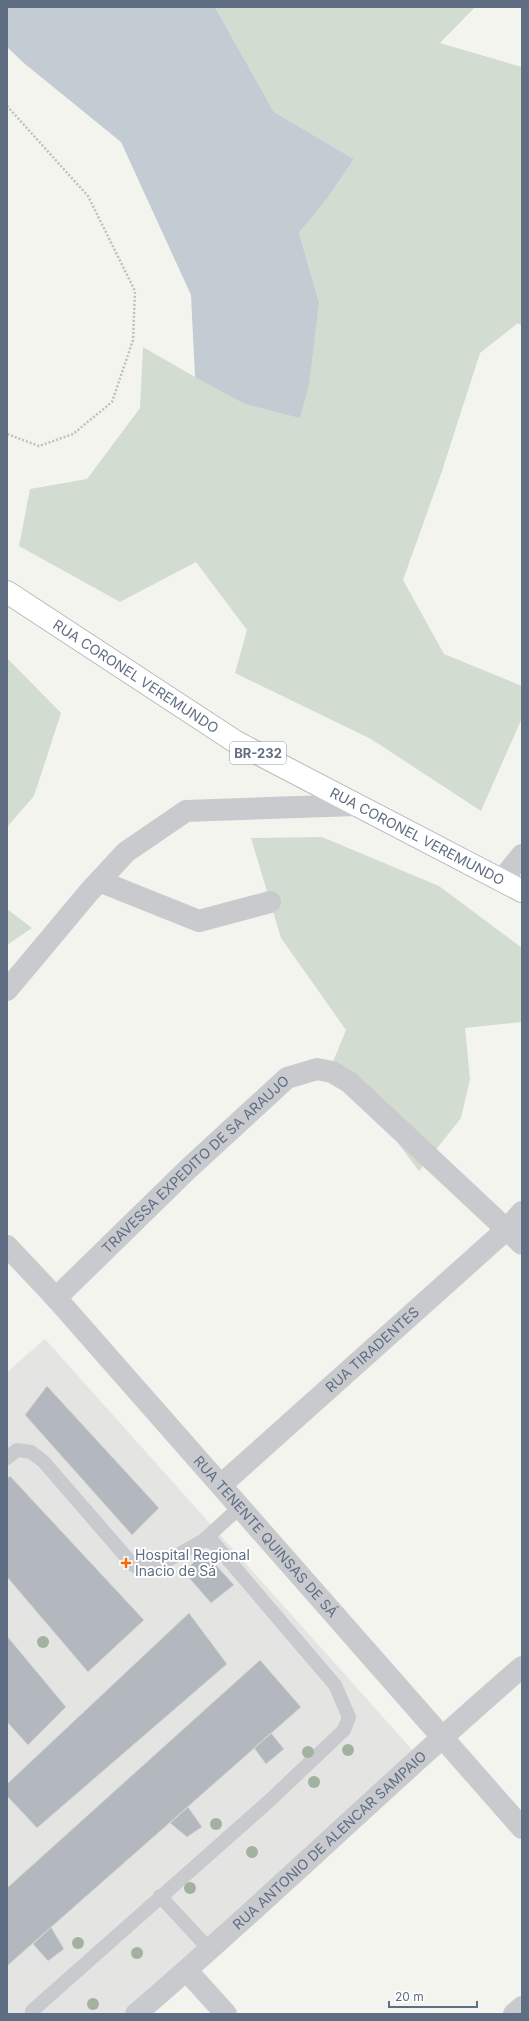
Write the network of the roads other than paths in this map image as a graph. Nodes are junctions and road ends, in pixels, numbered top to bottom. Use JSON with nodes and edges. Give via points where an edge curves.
{"nodes":[{"id":1,"x":7,"y":592,"type":"edge"},
{"id":2,"x":356,"y":805,"type":"junction"},
{"id":3,"x":522,"y":855,"type":"edge"},
{"id":4,"x":99,"y":881,"type":"junction"},
{"id":5,"x":501,"y":881,"type":"junction"},
{"id":6,"x":522,"y":891,"type":"edge"},
{"id":7,"x":270,"y":902,"type":"dead end"},
{"id":8,"x":7,"y":990,"type":"edge"},
{"id":9,"x":522,"y":1212,"type":"edge"},
{"id":10,"x":514,"y":1237,"type":"edge"},
{"id":11,"x":7,"y":1246,"type":"edge"},
{"id":12,"x":56,"y":1298,"type":"junction"},
{"id":13,"x":7,"y":1458,"type":"edge"},
{"id":14,"x":221,"y":1486,"type":"junction"},
{"id":15,"x":240,"y":1507,"type":"junction"},
{"id":16,"x":204,"y":1540,"type":"junction"},
{"id":17,"x":522,"y":1667,"type":"edge"},
{"id":18,"x":442,"y":1736,"type":"junction"},
{"id":19,"x":522,"y":1828,"type":"edge"},
{"id":20,"x":160,"y":1896,"type":"junction"},
{"id":21,"x":210,"y":1950,"type":"junction"},
{"id":22,"x":187,"y":1971,"type":"junction"},
{"id":23,"x":522,"y":2007,"type":"edge"},
{"id":24,"x":32,"y":2011,"type":"dead end"},
{"id":25,"x":136,"y":2014,"type":"edge"},
{"id":26,"x":226,"y":2014,"type":"edge"},
{"id":27,"x":514,"y":2014,"type":"edge"}],
"edges":[{"from":1,"to":2,"type":"highway","name":"RUA CORONEL VEREMUNDO","number":"BR-232","via":[[236,742]]},
{"from":2,"to":4,"type":"street","via":[[186,811],[126,852]]},
{"from":2,"to":5,"type":"highway","name":"RUA CORONEL VEREMUNDO","number":"BR-232"},
{"from":3,"to":5,"type":"street"},
{"from":4,"to":7,"type":"street","via":[[199,921]]},
{"from":4,"to":8,"type":"street"},
{"from":5,"to":6,"type":"highway","name":"RUA CORONEL VEREMUNDO","number":"BR-232"},
{"from":9,"to":10,"type":"street","name":"RUA TIRADENTES"},
{"from":10,"to":12,"type":"street","name":"TRAVESSA EXPEDITO DE SA ARAUJO","via":[[349,1082],[332,1072],[317,1069],[287,1078],[188,1169]]},
{"from":10,"to":14,"type":"street","name":"RUA TIRADENTES"},
{"from":11,"to":12,"type":"street","name":"RUA TENENTE QUINSAS DE SÁ"},
{"from":12,"to":14,"type":"street","name":"RUA TENENTE QUINSAS DE SÁ"},
{"from":13,"to":16,"type":"lane","via":[[17,1450],[31,1452],[43,1461],[134,1566],[156,1567]]},
{"from":14,"to":15,"type":"street","name":"RUA TENENTE QUINSAS DE SÁ"},
{"from":15,"to":16,"type":"lane"},
{"from":15,"to":18,"type":"street","name":"RUA TENENTE QUINSAS DE SÁ"},
{"from":16,"to":20,"type":"lane","via":[[214,1543],[335,1685],[349,1717],[344,1730],[279,1792]]},
{"from":17,"to":18,"type":"street","name":"RUA ANTONIO DE ALENCAR SAMPAIO"},
{"from":18,"to":19,"type":"street","name":"RUA TENENTE QUINSAS DE SÁ"},
{"from":18,"to":21,"type":"street","name":"RUA ANTONIO DE ALENCAR SAMPAIO"},
{"from":20,"to":21,"type":"lane"},
{"from":20,"to":24,"type":"lane"},
{"from":21,"to":22,"type":"street","name":"RUA ANTONIO DE ALENCAR SAMPAIO"},
{"from":22,"to":25,"type":"street","name":"RUA ANTONIO DE ALENCAR SAMPAIO"},
{"from":22,"to":26,"type":"street"},
{"from":23,"to":27,"type":"street"}]}
